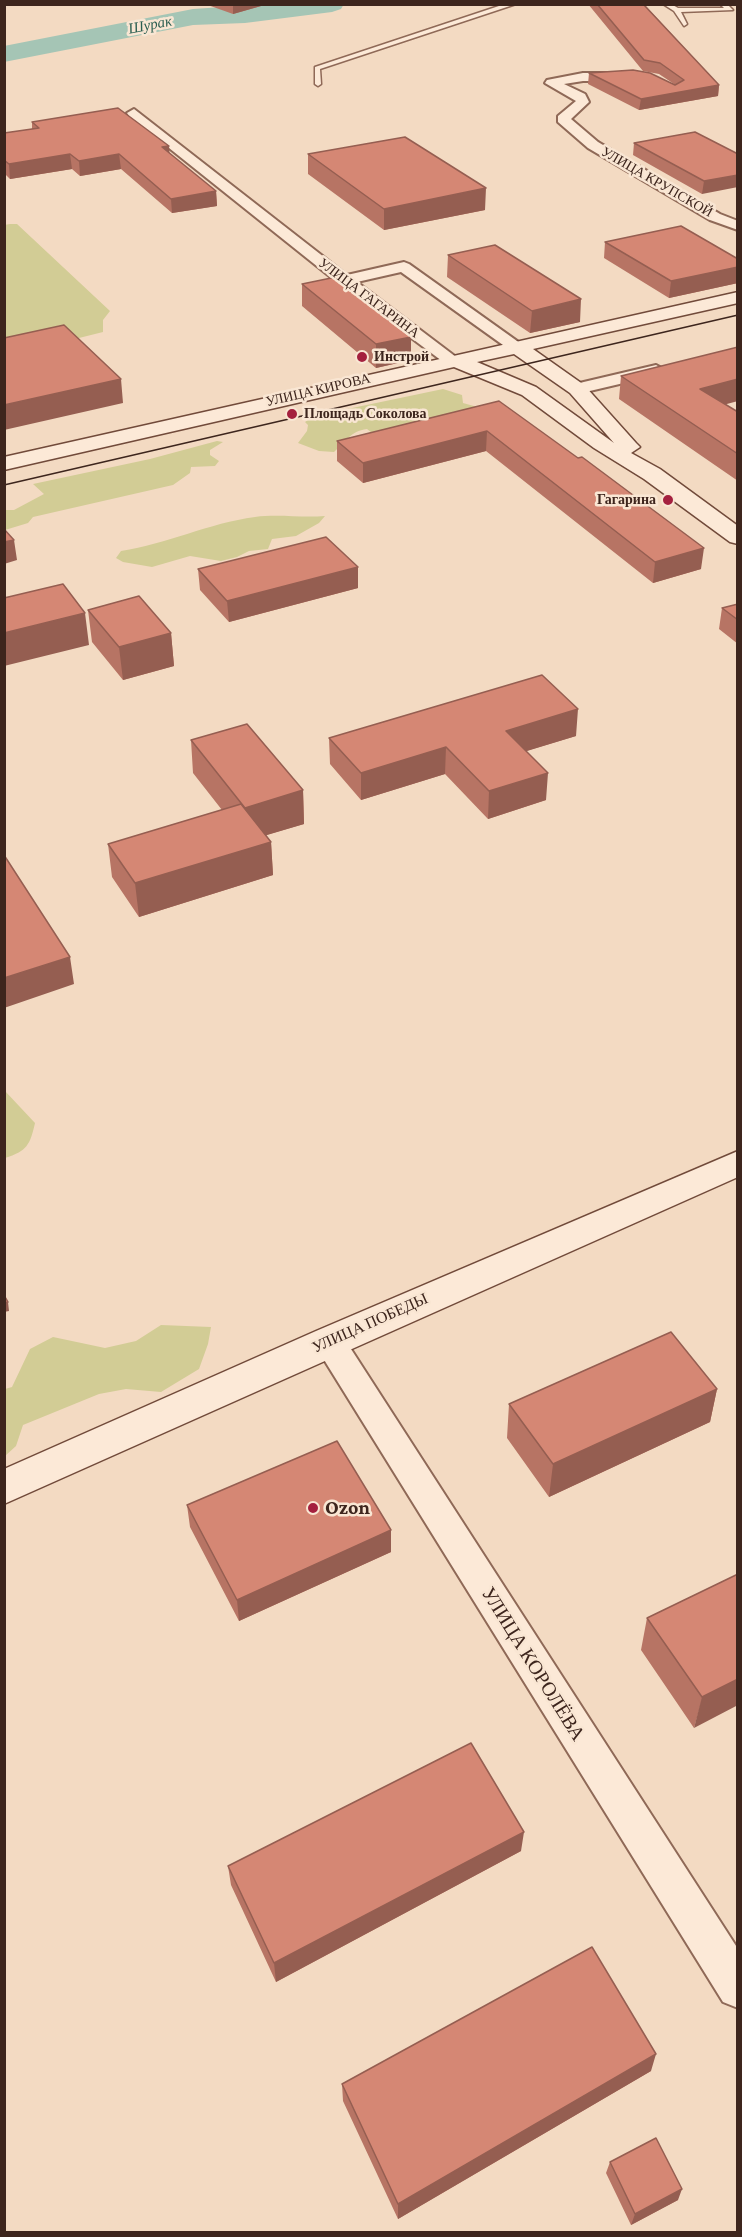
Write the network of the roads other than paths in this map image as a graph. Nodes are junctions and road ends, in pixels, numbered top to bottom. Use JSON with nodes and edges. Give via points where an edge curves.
{"nodes":[{"id":1,"x":513,"y":4,"type":"edge"},
{"id":2,"x":666,"y":4,"type":"edge"},
{"id":3,"x":723,"y":4,"type":"edge"},
{"id":4,"x":677,"y":10,"type":"junction"},
{"id":5,"x":684,"y":24,"type":"dead end"},
{"id":6,"x":644,"y":78,"type":"edge"},
{"id":7,"x":318,"y":84,"type":"dead end"},
{"id":8,"x":134,"y":112,"type":"dead end"},
{"id":9,"x":738,"y":226,"type":"edge"},
{"id":10,"x":344,"y":280,"type":"junction"},
{"id":11,"x":738,"y":297,"type":"edge"},
{"id":12,"x":516,"y":346,"type":"junction"},
{"id":13,"x":452,"y":360,"type":"junction"},
{"id":14,"x":669,"y":367,"type":"edge"},
{"id":15,"x":577,"y":389,"type":"junction"},
{"id":16,"x":4,"y":464,"type":"edge"},
{"id":17,"x":651,"y":474,"type":"junction"},
{"id":18,"x":738,"y":537,"type":"edge"},
{"id":19,"x":738,"y":1163,"type":"edge"},
{"id":20,"x":329,"y":1341,"type":"junction"},
{"id":21,"x":4,"y":1486,"type":"edge"},
{"id":22,"x":738,"y":1987,"type":"edge"}],
"edges":[{"from":1,"to":7,"type":"lane","via":[[317,68]]},
{"from":2,"to":4,"type":"lane"},
{"from":3,"to":4,"type":"lane","via":[[730,10]]},
{"from":4,"to":5,"type":"lane"},
{"from":6,"to":9,"type":"street","name":"УЛИЦА КРУПСКОЙ","via":[[583,77],[551,83],[584,102],[563,118],[593,145],[715,217]]},
{"from":8,"to":10,"type":"street","name":"УЛИЦА ГАГАРИНА"},
{"from":10,"to":12,"type":"street","name":"УЛИЦА ГАГАРИНА","via":[[404,267]]},
{"from":10,"to":13,"type":"street","name":"УЛИЦА ГАГАРИНА"},
{"from":11,"to":12,"type":"street","name":"УЛИЦА КИРОВА"},
{"from":12,"to":13,"type":"street","name":"УЛИЦА КИРОВА"},
{"from":12,"to":15,"type":"street","name":"УЛИЦА ГАГАРИНА"},
{"from":13,"to":16,"type":"street","name":"УЛИЦА КИРОВА"},
{"from":13,"to":17,"type":"street","name":"УЛИЦА ГАГАРИНА","via":[[514,382]]},
{"from":14,"to":15,"type":"street"},
{"from":15,"to":17,"type":"street","name":"УЛИЦА ГАГАРИНА"},
{"from":17,"to":18,"type":"street","name":"УЛИЦА ГАГАРИНА"},
{"from":19,"to":20,"type":"street","name":"УЛИЦА ПОБЕДЫ"},
{"from":20,"to":21,"type":"street","name":"УЛИЦА ПОБЕДЫ"},
{"from":20,"to":22,"type":"street","name":"УЛИЦА КОРОЛЁВА"}]}
